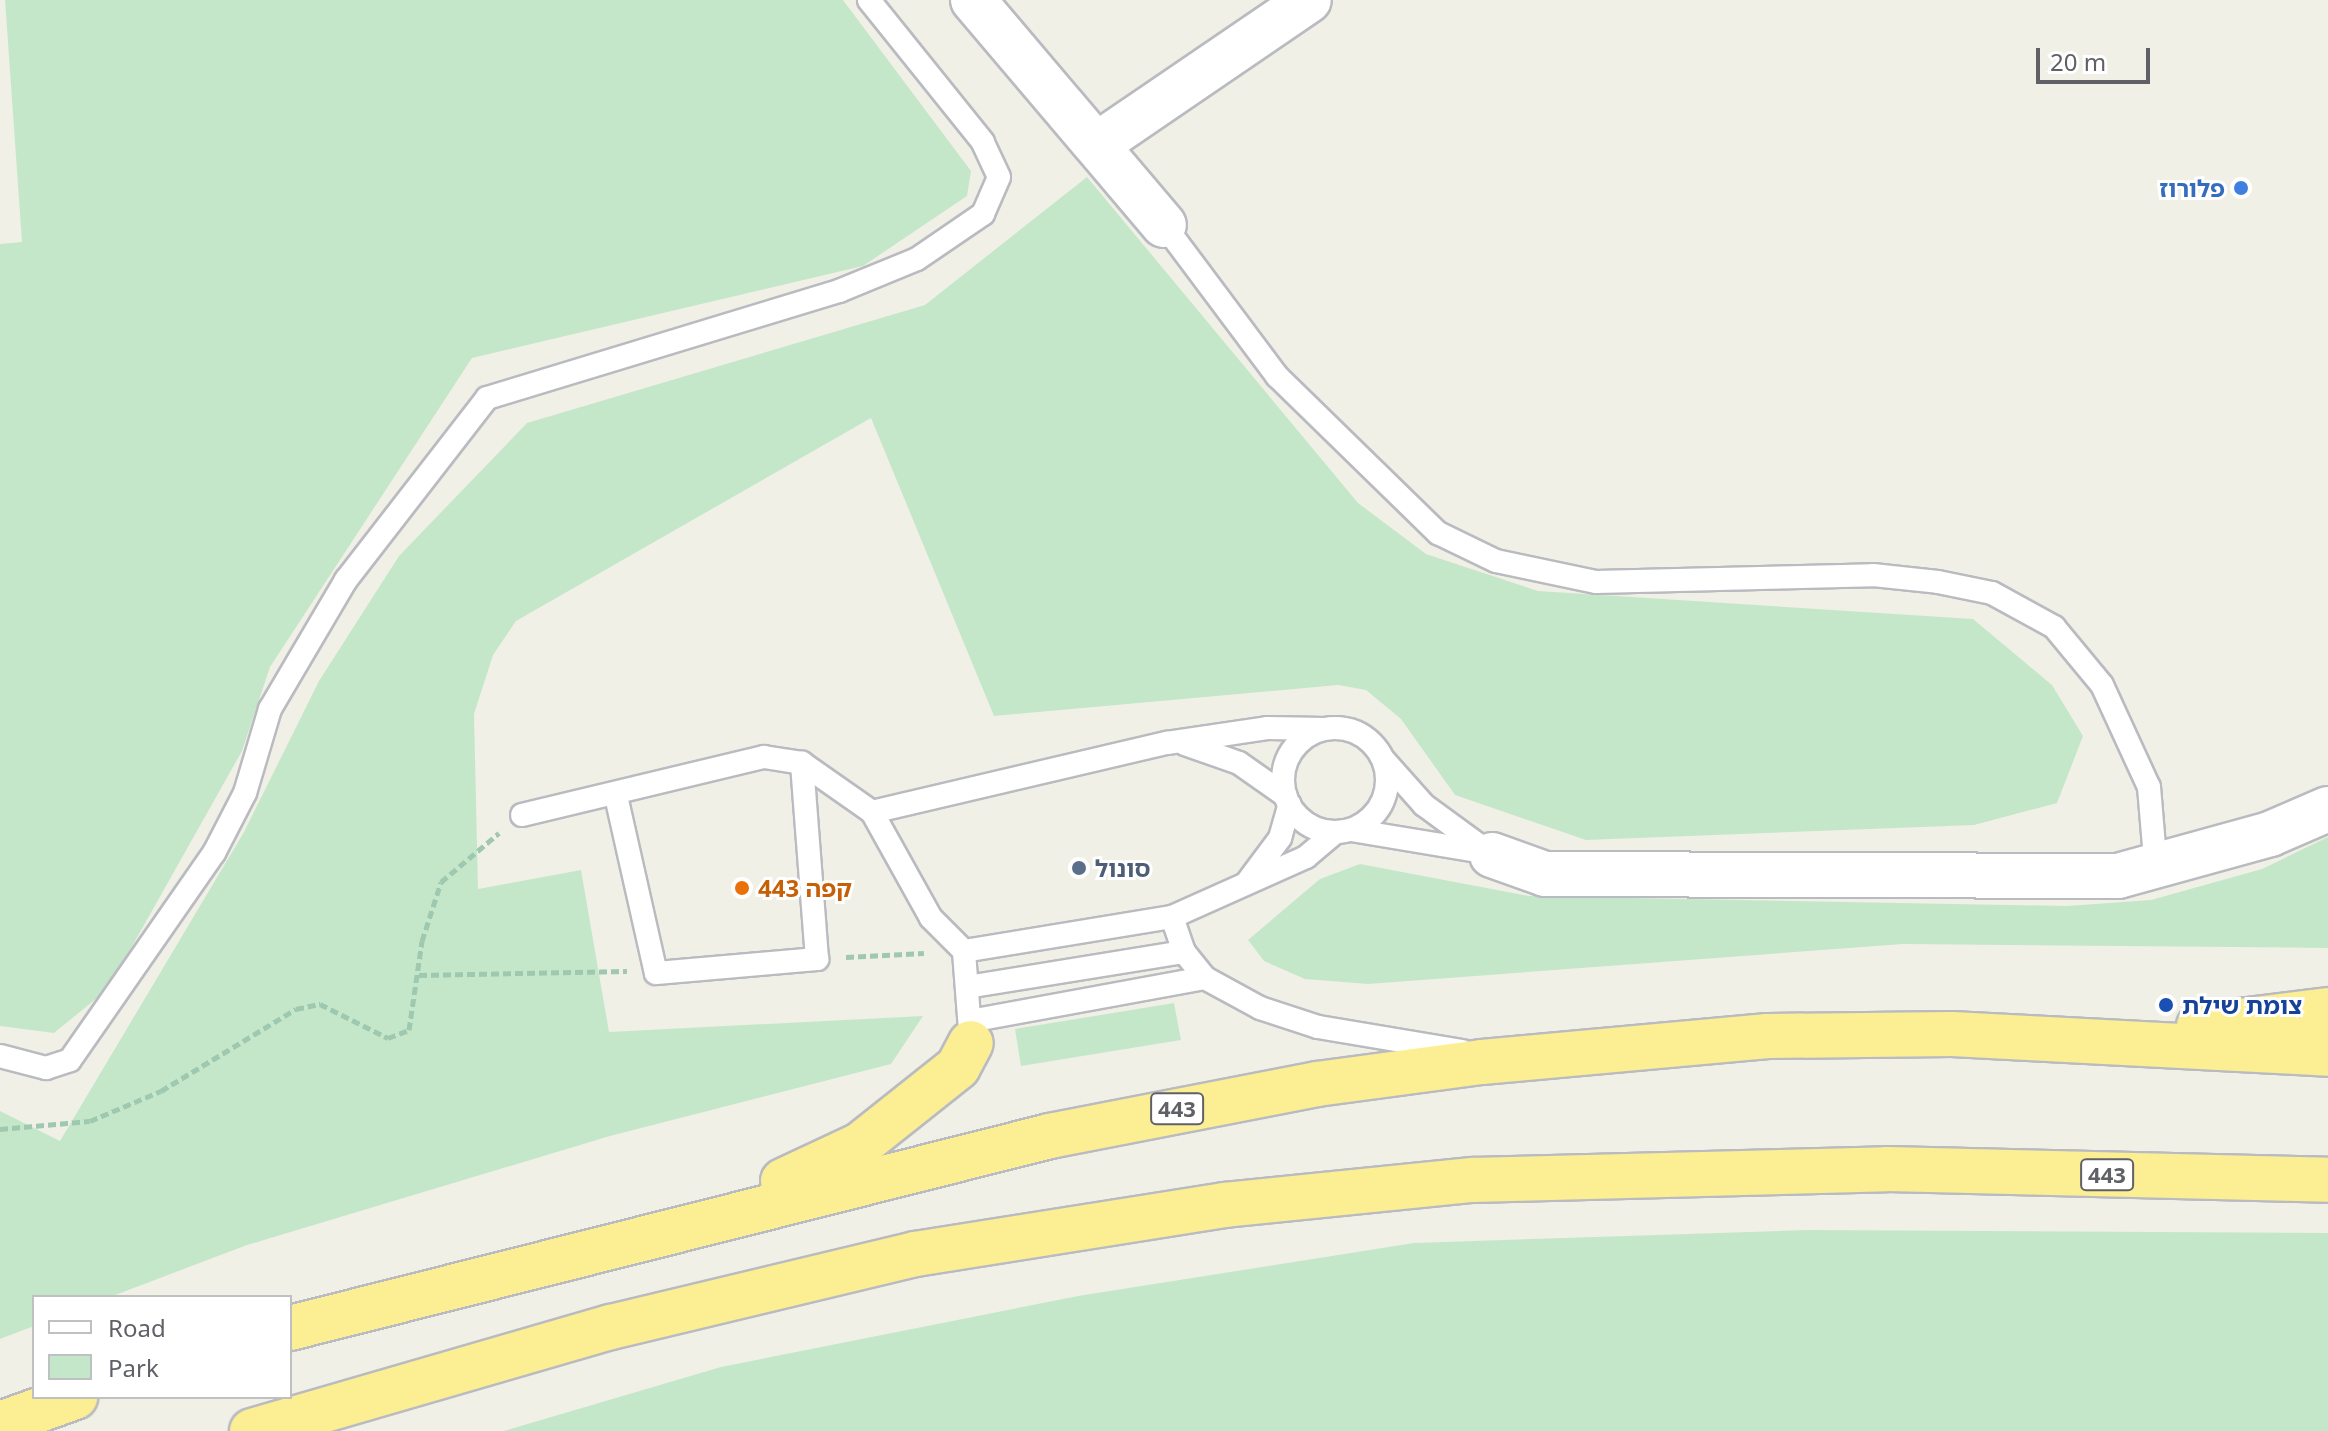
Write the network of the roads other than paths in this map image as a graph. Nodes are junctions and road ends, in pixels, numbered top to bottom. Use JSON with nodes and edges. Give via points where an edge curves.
{"nodes":[{"id":1,"x":869,"y":0,"type":"edge"},
{"id":2,"x":973,"y":0,"type":"edge"},
{"id":3,"x":1309,"y":0,"type":"edge"},
{"id":4,"x":1098,"y":144,"type":"junction"},
{"id":5,"x":1164,"y":225,"type":"joint"},
{"id":6,"x":1325,"y":729,"type":"junction"},
{"id":7,"x":1167,"y":743,"type":"junction"},
{"id":8,"x":1383,"y":758,"type":"junction"},
{"id":9,"x":802,"y":763,"type":"junction"},
{"id":10,"x":616,"y":796,"type":"junction"},
{"id":11,"x":1288,"y":800,"type":"junction"},
{"id":12,"x":2328,"y":809,"type":"edge"},
{"id":13,"x":872,"y":812,"type":"junction"},
{"id":14,"x":522,"y":815,"type":"road end"},
{"id":15,"x":1343,"y":831,"type":"junction"},
{"id":16,"x":1492,"y":855,"type":"junction"},
{"id":17,"x":2156,"y":870,"type":"junction"},
{"id":18,"x":1239,"y":891,"type":"junction"},
{"id":19,"x":1172,"y":917,"type":"junction"},
{"id":20,"x":964,"y":951,"type":"junction"},
{"id":21,"x":1184,"y":952,"type":"junction"},
{"id":22,"x":1205,"y":978,"type":"junction"},
{"id":23,"x":967,"y":987,"type":"junction"},
{"id":24,"x":2328,"y":1010,"type":"edge"},
{"id":25,"x":971,"y":1032,"type":"junction"},
{"id":26,"x":2086,"y":1039,"type":"junction"},
{"id":27,"x":2328,"y":1054,"type":"edge"},
{"id":28,"x":0,"y":1056,"type":"edge"},
{"id":29,"x":1511,"y":1059,"type":"junction"},
{"id":30,"x":2328,"y":1180,"type":"edge"},
{"id":31,"x":695,"y":1222,"type":"junction"},
{"id":32,"x":292,"y":1327,"type":"edge"},
{"id":33,"x":69,"y":1399,"type":"edge"},
{"id":34,"x":0,"y":1424,"type":"edge"},
{"id":35,"x":252,"y":1431,"type":"edge"}],
"edges":[{"from":1,"to":28,"type":"lane","via":[[983,142],[999,177],[983,214],[917,259],[839,291],[487,398],[346,580],[270,709],[245,793],[214,853],[70,1060],[46,1068]]},
{"from":2,"to":4,"type":"street"},
{"from":3,"to":4,"type":"street"},
{"from":4,"to":5,"type":"street"},
{"from":5,"to":17,"type":"lane","via":[[1277,376],[1438,533],[1496,561],[1596,582],[1873,575],[1938,582],[1992,593],[2054,627],[2102,685],[2149,787]]},
{"from":6,"to":7,"type":"lane","via":[[1267,728]]},
{"from":6,"to":8,"type":"lane","via":[[1359,734]]},
{"from":6,"to":11,"type":"lane","via":[[1309,735],[1287,762]]},
{"from":7,"to":11,"type":"lane","via":[[1197,744],[1239,763]]},
{"from":7,"to":13,"type":"lane"},
{"from":8,"to":15,"type":"lane","via":[[1386,793],[1367,822]]},
{"from":8,"to":16,"type":"lane","via":[[1424,805]]},
{"from":9,"to":10,"type":"lane","via":[[764,757]]},
{"from":9,"to":10,"type":"lane","via":[[817,959],[656,973]]},
{"from":9,"to":13,"type":"lane"},
{"from":10,"to":14,"type":"lane"},
{"from":11,"to":15,"type":"lane","via":[[1307,824]]},
{"from":11,"to":18,"type":"lane","via":[[1273,849]]},
{"from":12,"to":17,"type":"street"},
{"from":13,"to":20,"type":"lane","via":[[931,918]]},
{"from":15,"to":16,"type":"lane"},
{"from":15,"to":18,"type":"lane","via":[[1306,857]]},
{"from":16,"to":17,"type":"street","via":[[1545,874],[2118,876]]},
{"from":18,"to":19,"type":"lane"},
{"from":19,"to":20,"type":"lane"},
{"from":19,"to":21,"type":"lane"},
{"from":20,"to":23,"type":"lane"},
{"from":21,"to":22,"type":"lane"},
{"from":21,"to":23,"type":"lane"},
{"from":22,"to":25,"type":"lane"},
{"from":22,"to":29,"type":"lane","via":[[1318,1027]]},
{"from":23,"to":25,"type":"lane"},
{"from":24,"to":26,"type":"highway"},
{"from":25,"to":31,"type":"highway","via":[[958,1067],[860,1145]]},
{"from":26,"to":27,"type":"highway","number":"443"},
{"from":26,"to":29,"type":"highway","number":"443","via":[[1768,1036]]},
{"from":29,"to":31,"type":"highway","number":"443","via":[[1170,1110]]},
{"from":30,"to":35,"type":"highway","number":"443","via":[[1887,1169],[1473,1180],[1225,1205],[915,1254],[611,1327]]},
{"from":31,"to":32,"type":"highway","number":"443"},
{"from":33,"to":34,"type":"highway"}]}
